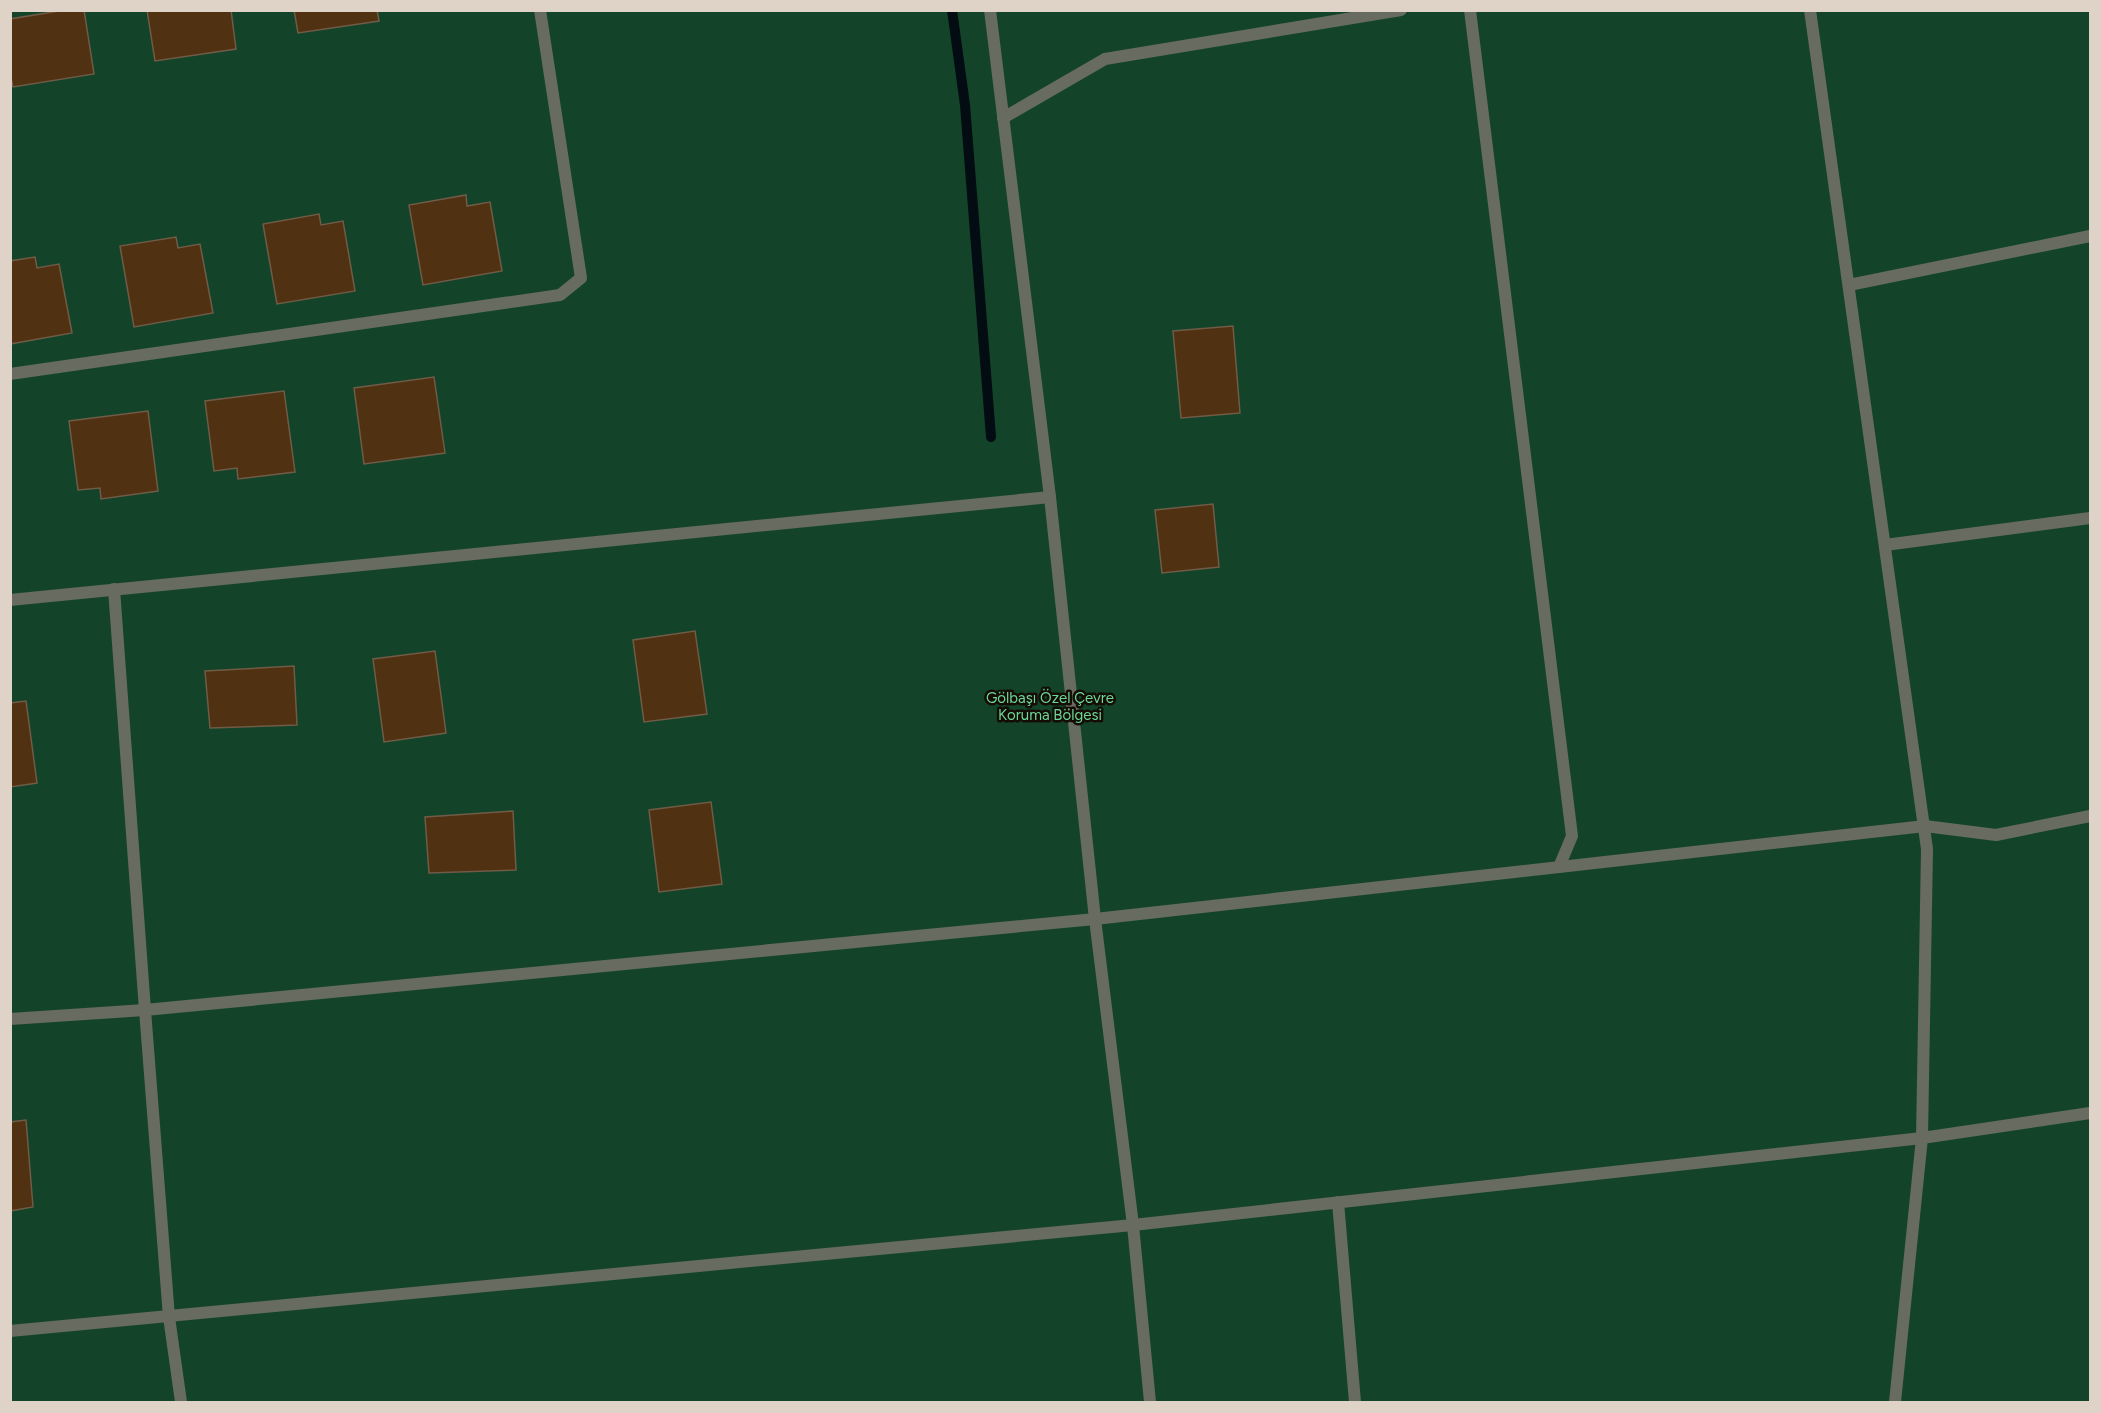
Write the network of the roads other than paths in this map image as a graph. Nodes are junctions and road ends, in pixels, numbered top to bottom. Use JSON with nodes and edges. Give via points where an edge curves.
{"nodes":[{"id":1,"x":540,"y":10,"type":"edge"},
{"id":2,"x":990,"y":10,"type":"edge"},
{"id":3,"x":1401,"y":10,"type":"edge"},
{"id":4,"x":1470,"y":10,"type":"edge"},
{"id":5,"x":1810,"y":10,"type":"edge"},
{"id":6,"x":1003,"y":118,"type":"junction"},
{"id":7,"x":2091,"y":236,"type":"edge"},
{"id":8,"x":1849,"y":285,"type":"junction"},
{"id":9,"x":10,"y":374,"type":"edge"},
{"id":10,"x":1050,"y":497,"type":"junction"},
{"id":11,"x":2091,"y":518,"type":"edge"},
{"id":12,"x":1885,"y":545,"type":"junction"},
{"id":13,"x":114,"y":589,"type":"junction"},
{"id":14,"x":10,"y":600,"type":"edge"},
{"id":15,"x":2091,"y":816,"type":"edge"},
{"id":16,"x":1925,"y":826,"type":"junction"},
{"id":17,"x":1559,"y":867,"type":"junction"},
{"id":18,"x":1095,"y":919,"type":"junction"},
{"id":19,"x":145,"y":1010,"type":"junction"},
{"id":20,"x":10,"y":1019,"type":"edge"},
{"id":21,"x":2091,"y":1113,"type":"edge"},
{"id":22,"x":1922,"y":1138,"type":"junction"},
{"id":23,"x":1338,"y":1202,"type":"junction"},
{"id":24,"x":1133,"y":1225,"type":"junction"},
{"id":25,"x":170,"y":1317,"type":"junction"},
{"id":26,"x":10,"y":1331,"type":"edge"},
{"id":27,"x":181,"y":1402,"type":"edge"},
{"id":28,"x":1150,"y":1402,"type":"edge"},
{"id":29,"x":1355,"y":1402,"type":"edge"},
{"id":30,"x":1895,"y":1402,"type":"edge"}],
"edges":[{"from":1,"to":9,"type":"street","via":[[581,278],[560,295]]},
{"from":2,"to":6,"type":"street"},
{"from":3,"to":6,"type":"street","via":[[1105,59]]},
{"from":4,"to":17,"type":"street","via":[[1572,836]]},
{"from":5,"to":8,"type":"street"},
{"from":6,"to":10,"type":"street"},
{"from":7,"to":8,"type":"street"},
{"from":8,"to":12,"type":"street"},
{"from":10,"to":13,"type":"street"},
{"from":10,"to":18,"type":"street"},
{"from":11,"to":12,"type":"street"},
{"from":12,"to":16,"type":"street"},
{"from":13,"to":14,"type":"street"},
{"from":13,"to":19,"type":"street"},
{"from":15,"to":16,"type":"street","via":[[1996,835]]},
{"from":16,"to":17,"type":"street"},
{"from":16,"to":22,"type":"street"},
{"from":17,"to":18,"type":"street"},
{"from":18,"to":19,"type":"street"},
{"from":18,"to":24,"type":"street"},
{"from":19,"to":20,"type":"street"},
{"from":19,"to":25,"type":"street"},
{"from":21,"to":22,"type":"street"},
{"from":22,"to":23,"type":"street"},
{"from":22,"to":30,"type":"street"},
{"from":23,"to":24,"type":"street"},
{"from":23,"to":29,"type":"street"},
{"from":24,"to":25,"type":"street"},
{"from":24,"to":28,"type":"street"},
{"from":25,"to":26,"type":"street"},
{"from":25,"to":27,"type":"street"}]}
